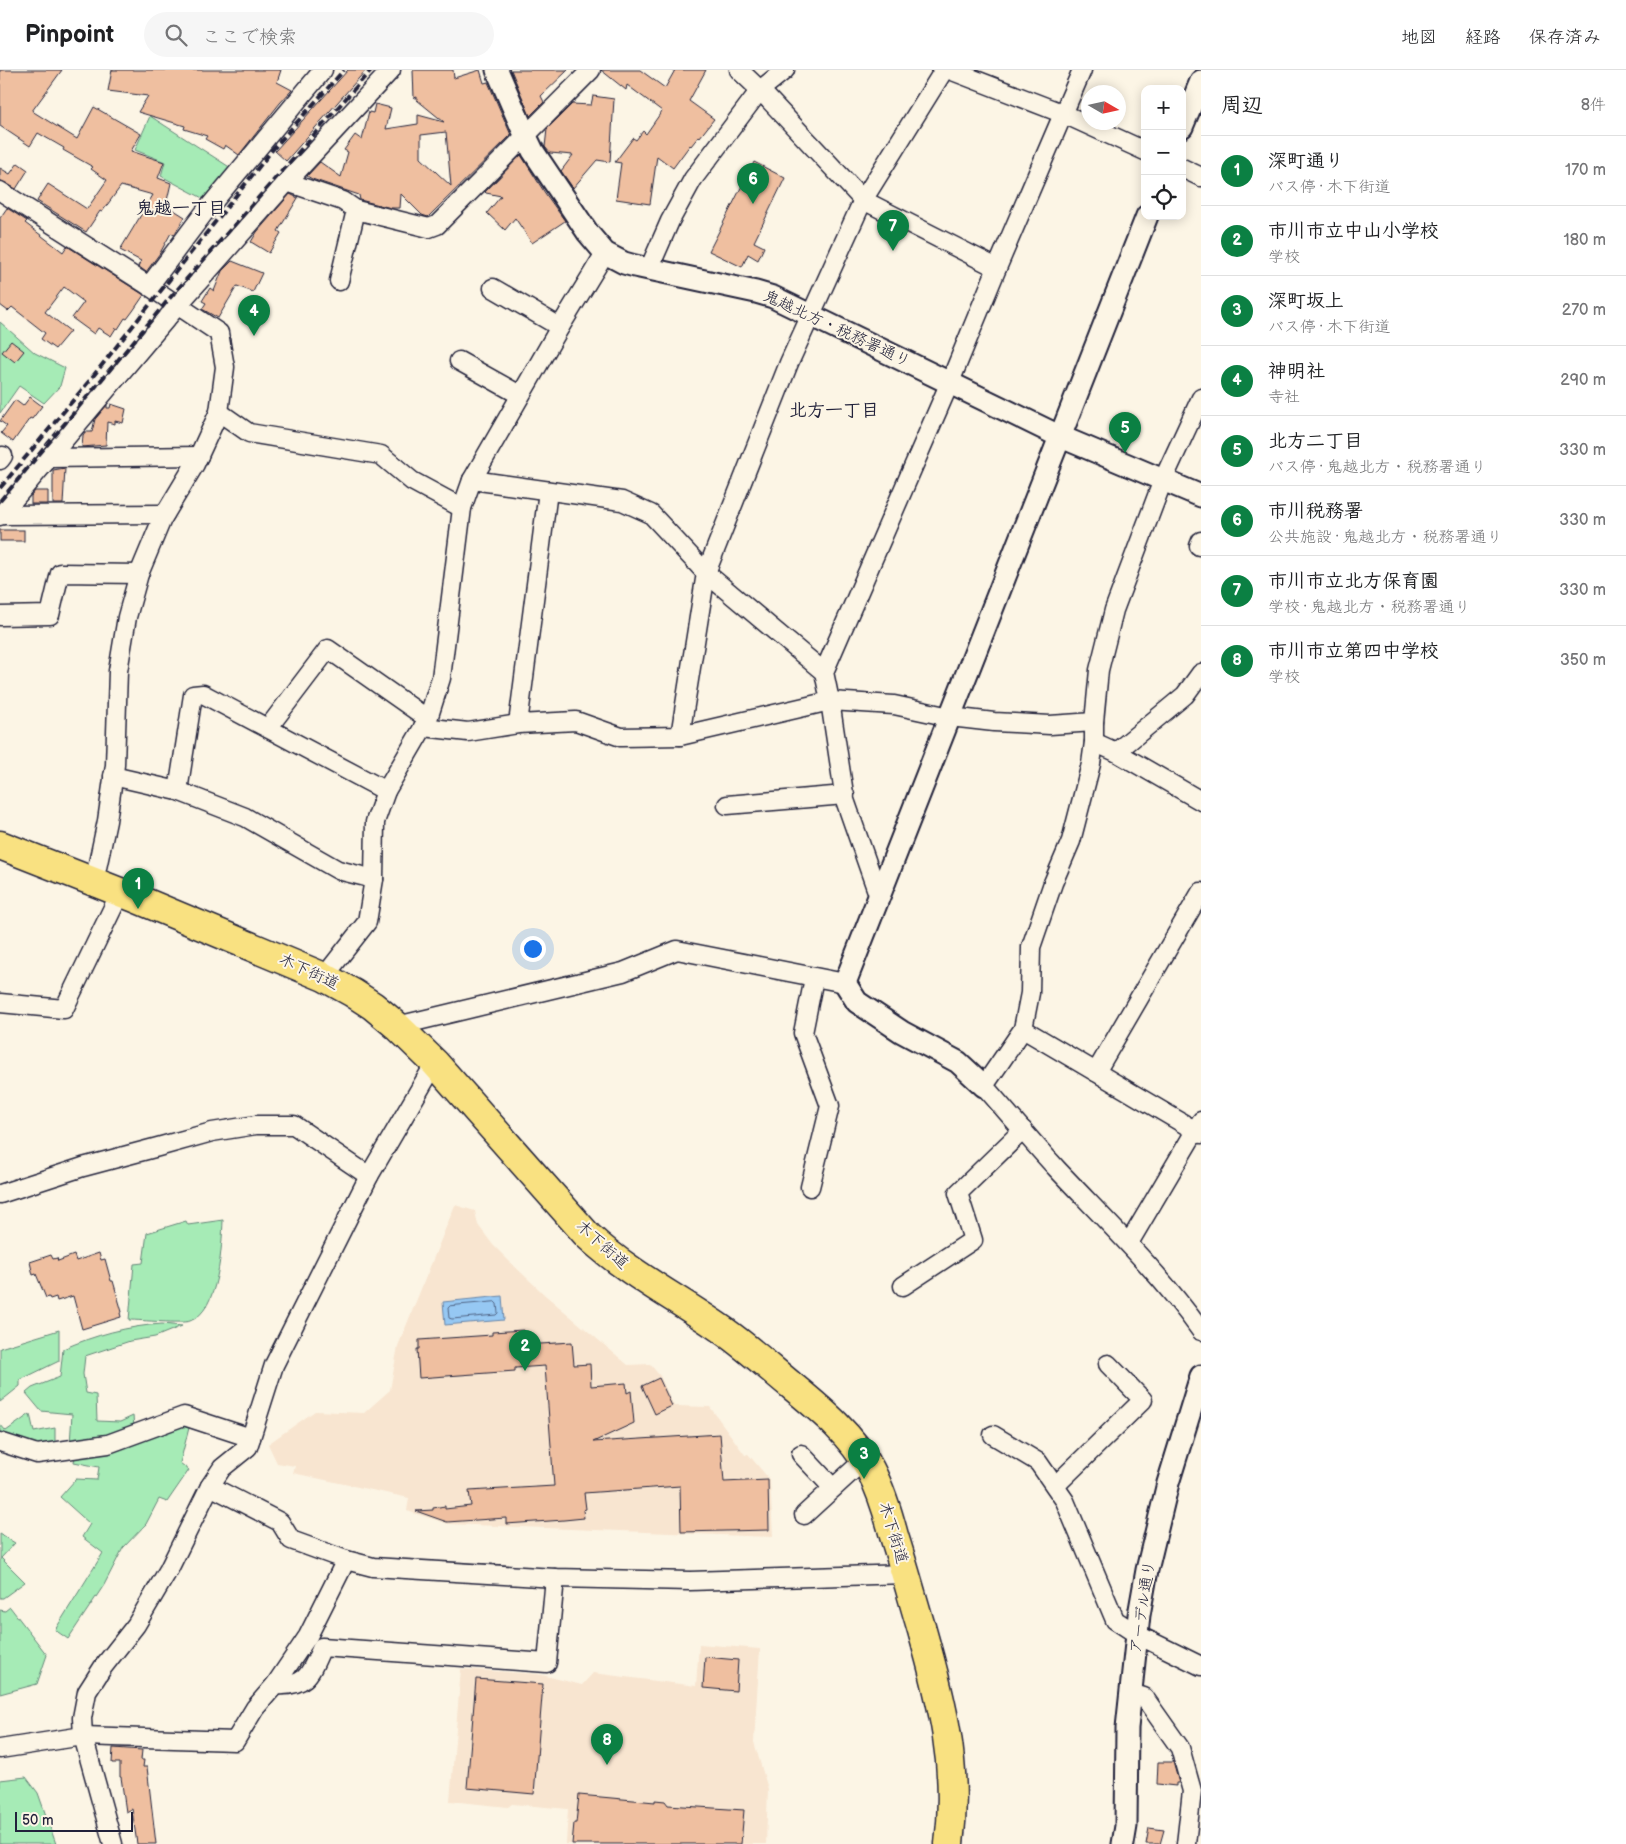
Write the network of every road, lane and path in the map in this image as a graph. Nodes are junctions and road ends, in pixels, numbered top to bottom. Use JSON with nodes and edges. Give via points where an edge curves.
{"nodes":[{"id":1,"x":323,"y":70,"type":"edge"},
{"id":2,"x":391,"y":70,"type":"edge"},
{"id":3,"x":497,"y":70,"type":"edge"},
{"id":4,"x":591,"y":70,"type":"edge"},
{"id":5,"x":739,"y":70,"type":"edge"},
{"id":6,"x":785,"y":70,"type":"edge"},
{"id":7,"x":944,"y":70,"type":"edge"},
{"id":8,"x":950,"y":70,"type":"edge"},
{"id":9,"x":1082,"y":70,"type":"edge"},
{"id":10,"x":1201,"y":81,"type":"edge"},
{"id":11,"x":760,"y":90,"type":"junction"},
{"id":12,"x":1064,"y":114,"type":"junction"},
{"id":13,"x":1186,"y":117,"type":"edge"},
{"id":14,"x":526,"y":136,"type":"junction"},
{"id":15,"x":1141,"y":149,"type":"edge"},
{"id":16,"x":1186,"y":170,"type":"edge"},
{"id":17,"x":1201,"y":177,"type":"edge"},
{"id":18,"x":287,"y":182,"type":"junction"},
{"id":19,"x":0,"y":191,"type":"edge"},
{"id":20,"x":863,"y":200,"type":"junction"},
{"id":21,"x":356,"y":210,"type":"junction"},
{"id":22,"x":1145,"y":220,"type":"edge"},
{"id":23,"x":605,"y":253,"type":"junction"},
{"id":24,"x":997,"y":268,"type":"junction"},
{"id":25,"x":649,"y":269,"type":"junction"},
{"id":26,"x":339,"y":281,"type":"dead end"},
{"id":27,"x":149,"y":286,"type":"junction"},
{"id":28,"x":493,"y":288,"type":"dead end"},
{"id":29,"x":178,"y":305,"type":"junction"},
{"id":30,"x":810,"y":315,"type":"junction"},
{"id":31,"x":560,"y":327,"type":"junction"},
{"id":32,"x":458,"y":361,"type":"dead end"},
{"id":33,"x":950,"y":382,"type":"junction"},
{"id":34,"x":520,"y":395,"type":"junction"},
{"id":35,"x":1201,"y":398,"type":"edge"},
{"id":36,"x":218,"y":412,"type":"junction"},
{"id":37,"x":1059,"y":436,"type":"junction"},
{"id":38,"x":199,"y":456,"type":"junction"},
{"id":39,"x":49,"y":458,"type":"junction"},
{"id":40,"x":472,"y":480,"type":"junction"},
{"id":41,"x":1163,"y":480,"type":"junction"},
{"id":42,"x":548,"y":491,"type":"junction"},
{"id":43,"x":1201,"y":496,"type":"edge"},
{"id":44,"x":462,"y":508,"type":"junction"},
{"id":45,"x":165,"y":514,"type":"junction"},
{"id":46,"x":0,"y":515,"type":"edge"},
{"id":47,"x":706,"y":573,"type":"junction"},
{"id":48,"x":139,"y":574,"type":"junction"},
{"id":49,"x":0,"y":616,"type":"edge"},
{"id":50,"x":824,"y":672,"type":"junction"},
{"id":51,"x":1201,"y":673,"type":"edge"},
{"id":52,"x":830,"y":701,"type":"junction"},
{"id":53,"x":950,"y":716,"type":"junction"},
{"id":54,"x":1094,"y":722,"type":"junction"},
{"id":55,"x":426,"y":723,"type":"junction"},
{"id":56,"x":518,"y":724,"type":"junction"},
{"id":57,"x":268,"y":728,"type":"junction"},
{"id":58,"x":680,"y":736,"type":"junction"},
{"id":59,"x":1094,"y":742,"type":"junction"},
{"id":60,"x":1116,"y":752,"type":"junction"},
{"id":61,"x":113,"y":776,"type":"junction"},
{"id":62,"x":178,"y":791,"type":"junction"},
{"id":63,"x":386,"y":791,"type":"junction"},
{"id":64,"x":845,"y":795,"type":"junction"},
{"id":65,"x":1201,"y":801,"type":"edge"},
{"id":66,"x":726,"y":805,"type":"dead end"},
{"id":67,"x":0,"y":845,"type":"edge"},
{"id":68,"x":374,"y":879,"type":"junction"},
{"id":69,"x":94,"y":882,"type":"junction"},
{"id":70,"x":1201,"y":892,"type":"edge"},
{"id":71,"x":120,"y":893,"type":"junction"},
{"id":72,"x":879,"y":896,"type":"junction"},
{"id":73,"x":324,"y":977,"type":"junction"},
{"id":74,"x":814,"y":978,"type":"junction"},
{"id":75,"x":845,"y":983,"type":"junction"},
{"id":76,"x":0,"y":1002,"type":"edge"},
{"id":77,"x":397,"y":1026,"type":"junction"},
{"id":78,"x":1023,"y":1029,"type":"junction"},
{"id":79,"x":435,"y":1063,"type":"junction"},
{"id":80,"x":1096,"y":1072,"type":"junction"},
{"id":81,"x":984,"y":1086,"type":"junction"},
{"id":82,"x":1199,"y":1129,"type":"edge"},
{"id":83,"x":1023,"y":1130,"type":"junction"},
{"id":84,"x":369,"y":1176,"type":"junction"},
{"id":85,"x":810,"y":1187,"type":"dead end"},
{"id":86,"x":0,"y":1194,"type":"edge"},
{"id":87,"x":1129,"y":1243,"type":"junction"},
{"id":88,"x":903,"y":1286,"type":"dead end"},
{"id":89,"x":1201,"y":1331,"type":"edge"},
{"id":90,"x":1108,"y":1364,"type":"dead end"},
{"id":91,"x":1201,"y":1376,"type":"edge"},
{"id":92,"x":993,"y":1435,"type":"dead end"},
{"id":93,"x":251,"y":1438,"type":"junction"},
{"id":94,"x":0,"y":1442,"type":"edge"},
{"id":95,"x":802,"y":1454,"type":"dead end"},
{"id":96,"x":864,"y":1460,"type":"junction"},
{"id":97,"x":210,"y":1486,"type":"junction"},
{"id":98,"x":1054,"y":1486,"type":"junction"},
{"id":99,"x":833,"y":1488,"type":"junction"},
{"id":100,"x":804,"y":1515,"type":"dead end"},
{"id":101,"x":346,"y":1560,"type":"junction"},
{"id":102,"x":906,"y":1574,"type":"junction"},
{"id":103,"x":555,"y":1578,"type":"junction"},
{"id":104,"x":1138,"y":1635,"type":"junction"},
{"id":105,"x":1201,"y":1666,"type":"edge"},
{"id":106,"x":275,"y":1685,"type":"junction"},
{"id":107,"x":1130,"y":1693,"type":"junction"},
{"id":108,"x":83,"y":1736,"type":"junction"},
{"id":109,"x":0,"y":1749,"type":"edge"},
{"id":110,"x":1196,"y":1809,"type":"edge"},
{"id":111,"x":113,"y":1844,"type":"edge"},
{"id":112,"x":949,"y":1844,"type":"edge"},
{"id":113,"x":1123,"y":1844,"type":"edge"},
{"id":114,"x":1186,"y":1844,"type":"edge"}],
"edges":[{"from":1,"to":27,"type":"street","via":[[204,213]]},
{"from":2,"to":18,"type":"street"},
{"from":3,"to":14,"type":"street","name":"鬼越北方・税務署通り"},
{"from":4,"to":14,"type":"street"},
{"from":5,"to":11,"type":"street"},
{"from":6,"to":11,"type":"street"},
{"from":7,"to":20,"type":"street"},
{"from":8,"to":12,"type":"street"},
{"from":9,"to":12,"type":"street"},
{"from":10,"to":13,"type":"street"},
{"from":11,"to":20,"type":"street"},
{"from":11,"to":25,"type":"street","via":[[693,179]]},
{"from":12,"to":15,"type":"street"},
{"from":12,"to":24,"type":"street"},
{"from":14,"to":21,"type":"street","via":[[437,225],[429,228]]},
{"from":14,"to":23,"type":"street","name":"鬼越北方・税務署通り","via":[[588,233]]},
{"from":16,"to":17,"type":"street"},
{"from":18,"to":21,"type":"street","via":[[342,201]]},
{"from":18,"to":29,"type":"street"},
{"from":19,"to":27,"type":"street"},
{"from":20,"to":24,"type":"street"},
{"from":20,"to":30,"type":"street"},
{"from":21,"to":26,"type":"street"},
{"from":22,"to":37,"type":"street"},
{"from":23,"to":25,"type":"street","name":"鬼越北方・税務署通り","via":[[624,263]]},
{"from":23,"to":31,"type":"street"},
{"from":24,"to":33,"type":"street"},
{"from":25,"to":30,"type":"street","name":"鬼越北方・税務署通り","via":[[756,292]]},
{"from":27,"to":29,"type":"street"},
{"from":28,"to":31,"type":"street"},
{"from":29,"to":36,"type":"street","via":[[219,333],[225,367]]},
{"from":29,"to":39,"type":"street"},
{"from":30,"to":33,"type":"street","name":"鬼越北方・税務署通り"},
{"from":30,"to":47,"type":"street"},
{"from":31,"to":34,"type":"street"},
{"from":32,"to":34,"type":"street"},
{"from":33,"to":37,"type":"street","name":"鬼越北方・税務署通り"},
{"from":33,"to":50,"type":"street"},
{"from":34,"to":40,"type":"street"},
{"from":35,"to":41,"type":"street"},
{"from":36,"to":38,"type":"street"},
{"from":36,"to":44,"type":"street","via":[[249,432],[381,455],[412,481]]},
{"from":37,"to":41,"type":"street","name":"鬼越北方・税務署通り"},
{"from":37,"to":53,"type":"street"},
{"from":38,"to":39,"type":"street"},
{"from":38,"to":45,"type":"street"},
{"from":39,"to":46,"type":"street"},
{"from":40,"to":42,"type":"street"},
{"from":40,"to":44,"type":"street"},
{"from":41,"to":43,"type":"street","name":"鬼越北方・税務署通り"},
{"from":41,"to":54,"type":"street","via":[[1114,610],[1099,670]]},
{"from":42,"to":47,"type":"street","via":[[622,502],[651,514]]},
{"from":42,"to":56,"type":"street"},
{"from":44,"to":55,"type":"street","via":[[441,678]]},
{"from":45,"to":46,"type":"street"},
{"from":45,"to":48,"type":"street"},
{"from":47,"to":50,"type":"street"},
{"from":47,"to":58,"type":"street"},
{"from":48,"to":49,"type":"street","via":[[60,573],[50,615]]},
{"from":48,"to":61,"type":"street","via":[[127,617],[118,672]]},
{"from":50,"to":52,"type":"street"},
{"from":51,"to":60,"type":"street","via":[[1185,695]]},
{"from":52,"to":53,"type":"street","via":[[894,705]]},
{"from":52,"to":58,"type":"street"},
{"from":52,"to":64,"type":"street"},
{"from":53,"to":54,"type":"street","via":[[1050,725]]},
{"from":53,"to":72,"type":"street"},
{"from":54,"to":59,"type":"street"},
{"from":55,"to":56,"type":"street","via":[[468,732]]},
{"from":55,"to":57,"type":"street","via":[[328,648]]},
{"from":55,"to":63,"type":"street"},
{"from":56,"to":58,"type":"street","via":[[576,720],[621,737]]},
{"from":57,"to":62,"type":"street","via":[[204,694],[193,695]]},
{"from":57,"to":63,"type":"street"},
{"from":59,"to":60,"type":"street"},
{"from":59,"to":78,"type":"street","via":[[1071,841],[1031,947],[1030,993]]},
{"from":60,"to":65,"type":"street"},
{"from":61,"to":62,"type":"street"},
{"from":61,"to":69,"type":"street"},
{"from":62,"to":68,"type":"street","via":[[246,817],[338,870]]},
{"from":63,"to":68,"type":"street","via":[[375,822]]},
{"from":64,"to":66,"type":"street"},
{"from":64,"to":72,"type":"street"},
{"from":67,"to":69,"type":"main road","name":"木下街道"},
{"from":68,"to":73,"type":"street","via":[[366,922]]},
{"from":69,"to":71,"type":"main road","name":"木下街道"},
{"from":70,"to":80,"type":"street"},
{"from":71,"to":73,"type":"main road","name":"木下街道"},
{"from":71,"to":76,"type":"street","via":[[64,1008]]},
{"from":72,"to":75,"type":"street"},
{"from":73,"to":77,"type":"main road","name":"木下街道","via":[[354,993]]},
{"from":74,"to":75,"type":"street"},
{"from":74,"to":77,"type":"street","via":[[677,950],[623,972]]},
{"from":74,"to":85,"type":"street","via":[[803,1033],[830,1106]]},
{"from":75,"to":81,"type":"street","via":[[857,1002],[902,1032],[958,1062]]},
{"from":77,"to":79,"type":"main road","name":"木下街道"},
{"from":78,"to":80,"type":"street"},
{"from":78,"to":81,"type":"street"},
{"from":79,"to":84,"type":"street"},
{"from":79,"to":96,"type":"main road","name":"木下街道","via":[[588,1236],[623,1266],[726,1333],[829,1418]]},
{"from":80,"to":82,"type":"street"},
{"from":81,"to":83,"type":"street"},
{"from":82,"to":87,"type":"street"},
{"from":83,"to":87,"type":"street"},
{"from":83,"to":88,"type":"street","via":[[958,1193],[973,1240]]},
{"from":84,"to":86,"type":"street","via":[[294,1125],[256,1125],[167,1144]]},
{"from":84,"to":93,"type":"street","via":[[274,1365]]},
{"from":87,"to":89,"type":"street"},
{"from":90,"to":98,"type":"street","via":[[1143,1400]]},
{"from":91,"to":104,"type":"street","name":"アーデル通り","via":[[1168,1482],[1146,1570]]},
{"from":92,"to":98,"type":"street","via":[[1038,1462]]},
{"from":93,"to":94,"type":"street","via":[[184,1416],[108,1444],[36,1454]]},
{"from":93,"to":97,"type":"street","via":[[248,1448],[222,1468]]},
{"from":95,"to":99,"type":"street"},
{"from":96,"to":99,"type":"street"},
{"from":96,"to":102,"type":"main road","name":"木下街道","via":[[883,1499]]},
{"from":97,"to":101,"type":"street","via":[[280,1522],[290,1540]]},
{"from":97,"to":108,"type":"street","via":[[136,1625],[87,1692],[82,1718]]},
{"from":98,"to":104,"type":"street","via":[[1065,1501],[1115,1620]]},
{"from":99,"to":100,"type":"street"},
{"from":101,"to":103,"type":"street","via":[[373,1567]]},
{"from":101,"to":106,"type":"street","via":[[308,1636]]},
{"from":102,"to":103,"type":"street","via":[[705,1580]]},
{"from":102,"to":112,"type":"main road","name":"木下街道","via":[[942,1706],[952,1767]]},
{"from":103,"to":106,"type":"street","via":[[547,1663],[322,1647],[310,1674],[300,1683]]},
{"from":104,"to":105,"type":"street"},
{"from":104,"to":107,"type":"street","name":"アーデル通り"},
{"from":106,"to":108,"type":"street","via":[[235,1741]]},
{"from":107,"to":110,"type":"street","via":[[1144,1697],[1180,1748]]},
{"from":107,"to":113,"type":"street","name":"アーデル通り"},
{"from":108,"to":109,"type":"street"},
{"from":108,"to":111,"type":"street"},
{"from":110,"to":114,"type":"street"}]}
